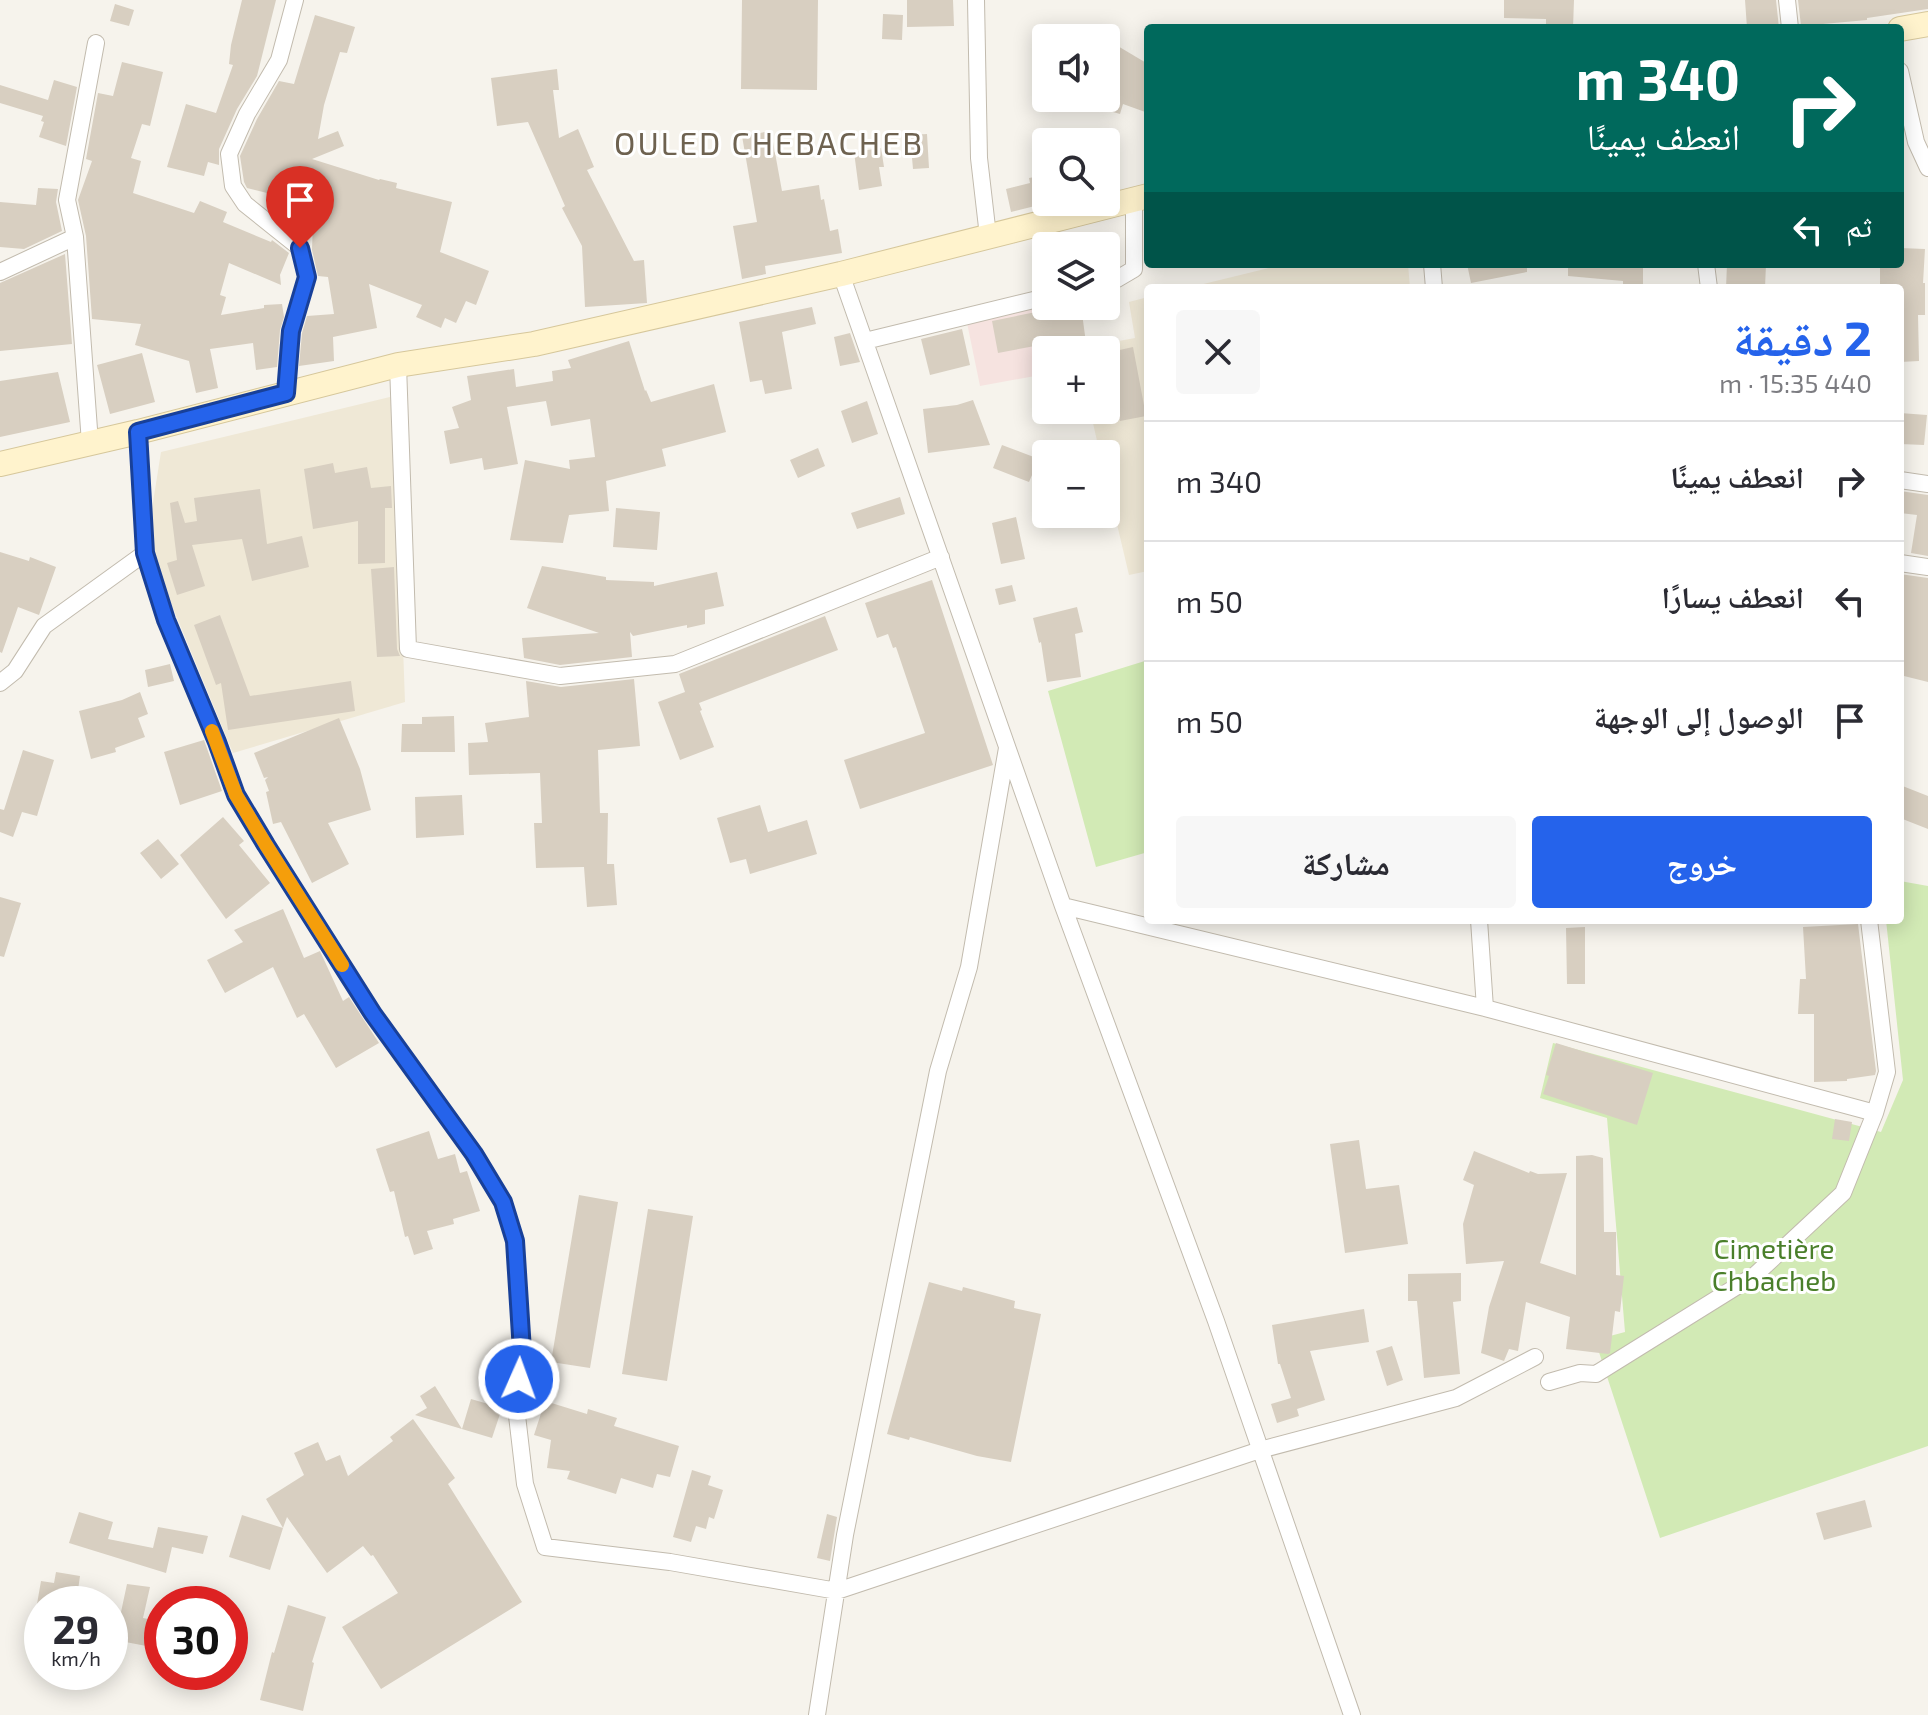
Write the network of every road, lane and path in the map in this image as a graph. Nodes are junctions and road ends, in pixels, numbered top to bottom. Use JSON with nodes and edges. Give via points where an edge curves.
{"nodes":[{"id":1,"x":295,"y":0,"type":"edge"},
{"id":2,"x":976,"y":0,"type":"edge"},
{"id":3,"x":1787,"y":0,"type":"edge"},
{"id":4,"x":1790,"y":24,"type":"edge"},
{"id":5,"x":1928,"y":24,"type":"edge"},
{"id":6,"x":1904,"y":28,"type":"edge"},
{"id":7,"x":96,"y":43,"type":"dead end"},
{"id":8,"x":1904,"y":89,"type":"edge"},
{"id":9,"x":1928,"y":168,"type":"edge"},
{"id":10,"x":1141,"y":198,"type":"edge"},
{"id":11,"x":988,"y":236,"type":"junction"},
{"id":12,"x":75,"y":237,"type":"junction"},
{"id":13,"x":0,"y":272,"type":"edge"},
{"id":14,"x":841,"y":274,"type":"junction"},
{"id":15,"x":1120,"y":277,"type":"edge"},
{"id":16,"x":1032,"y":300,"type":"edge"},
{"id":17,"x":865,"y":341,"type":"junction"},
{"id":18,"x":398,"y":365,"type":"junction"},
{"id":19,"x":286,"y":393,"type":"junction"},
{"id":20,"x":138,"y":432,"type":"junction"},
{"id":21,"x":90,"y":443,"type":"junction"},
{"id":22,"x":0,"y":464,"type":"edge"},
{"id":23,"x":1904,"y":481,"type":"edge"},
{"id":24,"x":1928,"y":484,"type":"edge"},
{"id":25,"x":145,"y":553,"type":"junction"},
{"id":26,"x":941,"y":557,"type":"junction"},
{"id":27,"x":1904,"y":564,"type":"edge"},
{"id":28,"x":1928,"y":567,"type":"edge"},
{"id":29,"x":0,"y":683,"type":"edge"},
{"id":30,"x":1007,"y":747,"type":"junction"},
{"id":31,"x":1063,"y":906,"type":"junction"},
{"id":32,"x":1479,"y":924,"type":"edge"},
{"id":33,"x":1869,"y":924,"type":"edge"},
{"id":34,"x":1485,"y":1008,"type":"junction"},
{"id":35,"x":1875,"y":1113,"type":"junction"},
{"id":36,"x":1535,"y":1357,"type":"dead end"},
{"id":37,"x":1549,"y":1382,"type":"dead end"},
{"id":38,"x":1260,"y":1450,"type":"junction"},
{"id":39,"x":837,"y":1591,"type":"junction"},
{"id":40,"x":817,"y":1715,"type":"edge"},
{"id":41,"x":1352,"y":1715,"type":"edge"}],
"edges":[{"from":1,"to":19,"type":"street","via":[[279,60],[229,154],[233,186],[245,204],[300,248],[307,277],[291,331]]},
{"from":2,"to":11,"type":"street","via":[[979,158]]},
{"from":3,"to":4,"type":"street"},
{"from":5,"to":6,"type":"main road"},
{"from":7,"to":12,"type":"street","via":[[67,200]]},
{"from":8,"to":9,"type":"street"},
{"from":10,"to":11,"type":"main road"},
{"from":10,"to":15,"type":"street","via":[[1134,269]]},
{"from":11,"to":14,"type":"main road"},
{"from":12,"to":13,"type":"street"},
{"from":12,"to":21,"type":"street"},
{"from":14,"to":17,"type":"street"},
{"from":14,"to":18,"type":"main road","via":[[534,344]]},
{"from":16,"to":17,"type":"street"},
{"from":17,"to":26,"type":"street"},
{"from":18,"to":19,"type":"main road"},
{"from":18,"to":26,"type":"street","via":[[408,649],[560,676],[675,664]]},
{"from":19,"to":20,"type":"main road"},
{"from":20,"to":21,"type":"main road"},
{"from":20,"to":25,"type":"street"},
{"from":21,"to":22,"type":"main road"},
{"from":23,"to":24,"type":"street"},
{"from":25,"to":29,"type":"street","via":[[44,626],[15,671]]},
{"from":25,"to":39,"type":"street","via":[[236,795],[373,1014],[503,1202],[515,1241],[522,1351],[516,1407],[525,1484],[545,1547]]},
{"from":26,"to":30,"type":"street"},
{"from":27,"to":28,"type":"street"},
{"from":30,"to":31,"type":"street"},
{"from":30,"to":39,"type":"street","via":[[969,967],[938,1071]]},
{"from":31,"to":34,"type":"street"},
{"from":31,"to":38,"type":"street"},
{"from":32,"to":34,"type":"street"},
{"from":33,"to":35,"type":"street","via":[[1887,1072]]},
{"from":34,"to":35,"type":"street"},
{"from":35,"to":37,"type":"street","via":[[1843,1193],[1755,1275],[1596,1374]]},
{"from":36,"to":38,"type":"street","via":[[1456,1398]]},
{"from":38,"to":39,"type":"street"},
{"from":38,"to":41,"type":"street"},
{"from":39,"to":40,"type":"street"}]}
